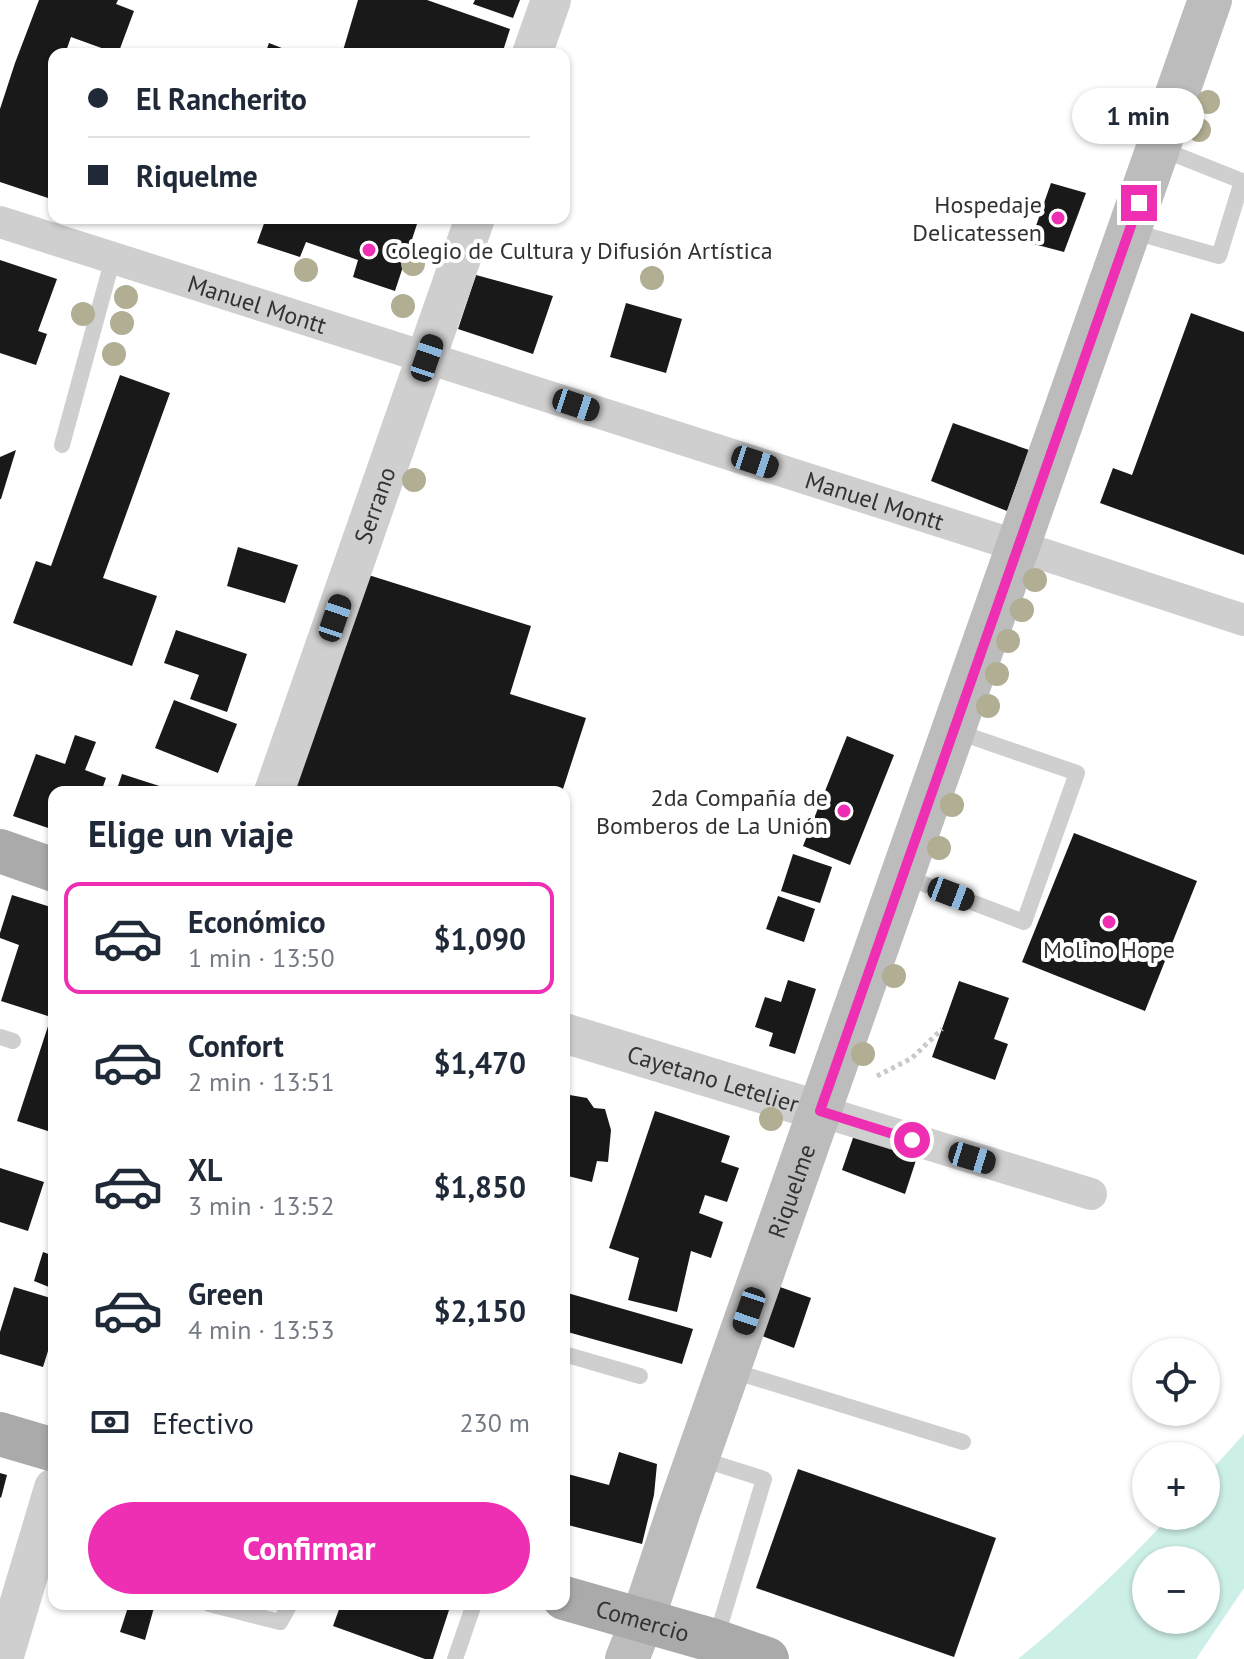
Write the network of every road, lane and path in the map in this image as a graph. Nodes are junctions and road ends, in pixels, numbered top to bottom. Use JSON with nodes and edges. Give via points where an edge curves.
{"nodes":[{"id":1,"x":551,"y":0,"type":"edge"},
{"id":2,"x":1210,"y":0,"type":"edge"},
{"id":3,"x":534,"y":48,"type":"edge"},
{"id":4,"x":1158,"y":147,"type":"junction"},
{"id":5,"x":0,"y":222,"type":"edge"},
{"id":6,"x":473,"y":224,"type":"edge"},
{"id":7,"x":1129,"y":230,"type":"junction"},
{"id":8,"x":113,"y":258,"type":"junction"},
{"id":9,"x":427,"y":358,"type":"junction"},
{"id":10,"x":62,"y":445,"type":"dead end"},
{"id":11,"x":1018,"y":546,"type":"junction"},
{"id":12,"x":1244,"y":620,"type":"edge"},
{"id":13,"x":953,"y":730,"type":"junction"},
{"id":14,"x":276,"y":786,"type":"edge"},
{"id":15,"x":3,"y":857,"type":"edge"},
{"id":16,"x":48,"y":868,"type":"edge"},
{"id":17,"x":902,"y":875,"type":"junction"},
{"id":18,"x":942,"y":1029,"type":"dead end"},
{"id":19,"x":570,"y":1035,"type":"edge"},
{"id":20,"x":877,"y":1076,"type":"dead end"},
{"id":21,"x":820,"y":1111,"type":"junction"},
{"id":22,"x":1091,"y":1194,"type":"dead end"},
{"id":23,"x":570,"y":1356,"type":"edge"},
{"id":24,"x":728,"y":1369,"type":"junction"},
{"id":25,"x":640,"y":1376,"type":"dead end"},
{"id":26,"x":0,"y":1434,"type":"edge"},
{"id":27,"x":963,"y":1442,"type":"dead end"},
{"id":28,"x":48,"y":1448,"type":"edge"},
{"id":29,"x":697,"y":1458,"type":"junction"},
{"id":30,"x":48,"y":1508,"type":"edge"},
{"id":31,"x":570,"y":1602,"type":"edge"},
{"id":32,"x":233,"y":1610,"type":"edge"},
{"id":33,"x":287,"y":1610,"type":"edge"},
{"id":34,"x":472,"y":1610,"type":"edge"},
{"id":35,"x":635,"y":1640,"type":"edge"},
{"id":36,"x":715,"y":1641,"type":"junction"},
{"id":37,"x":3,"y":1659,"type":"edge"},
{"id":38,"x":455,"y":1659,"type":"edge"},
{"id":39,"x":767,"y":1659,"type":"edge"}],
"edges":[{"from":1,"to":3,"type":"street"},
{"from":2,"to":4,"type":"main road","name":"Riquelme"},
{"from":4,"to":7,"type":"main road","name":"Riquelme"},
{"from":4,"to":7,"type":"lane","via":[[1242,181],[1219,256]]},
{"from":5,"to":8,"type":"street","name":"Manuel Montt"},
{"from":6,"to":9,"type":"street","name":"Serrano"},
{"from":7,"to":11,"type":"main road","name":"Riquelme"},
{"from":8,"to":9,"type":"street","name":"Manuel Montt"},
{"from":8,"to":10,"type":"lane"},
{"from":9,"to":11,"type":"street","name":"Manuel Montt"},
{"from":9,"to":14,"type":"street","name":"Serrano"},
{"from":11,"to":12,"type":"street","name":"Manuel Montt"},
{"from":11,"to":13,"type":"main road","name":"Riquelme"},
{"from":13,"to":17,"type":"main road","name":"Riquelme"},
{"from":13,"to":17,"type":"lane","via":[[1077,773],[1072,788],[1024,922]]},
{"from":15,"to":16,"type":"main road"},
{"from":17,"to":21,"type":"main road","name":"Riquelme"},
{"from":18,"to":20,"type":"path","via":[[912,1058]]},
{"from":19,"to":21,"type":"street","name":"Cayetano Letelier"},
{"from":21,"to":22,"type":"street","name":"Cayetano Letelier"},
{"from":21,"to":24,"type":"main road","name":"Riquelme"},
{"from":23,"to":25,"type":"lane"},
{"from":24,"to":27,"type":"lane"},
{"from":24,"to":29,"type":"main road","name":"Riquelme"},
{"from":26,"to":28,"type":"main road"},
{"from":29,"to":35,"type":"main road","name":"Riquelme"},
{"from":29,"to":36,"type":"lane","via":[[764,1479]]},
{"from":30,"to":37,"type":"street"},
{"from":31,"to":35,"type":"main road","name":"Comercio"},
{"from":32,"to":33,"type":"lane","via":[[280,1622]]},
{"from":34,"to":38,"type":"lane"},
{"from":35,"to":36,"type":"main road","name":"Comercio"},
{"from":36,"to":39,"type":"main road","name":"Comercio"}]}
